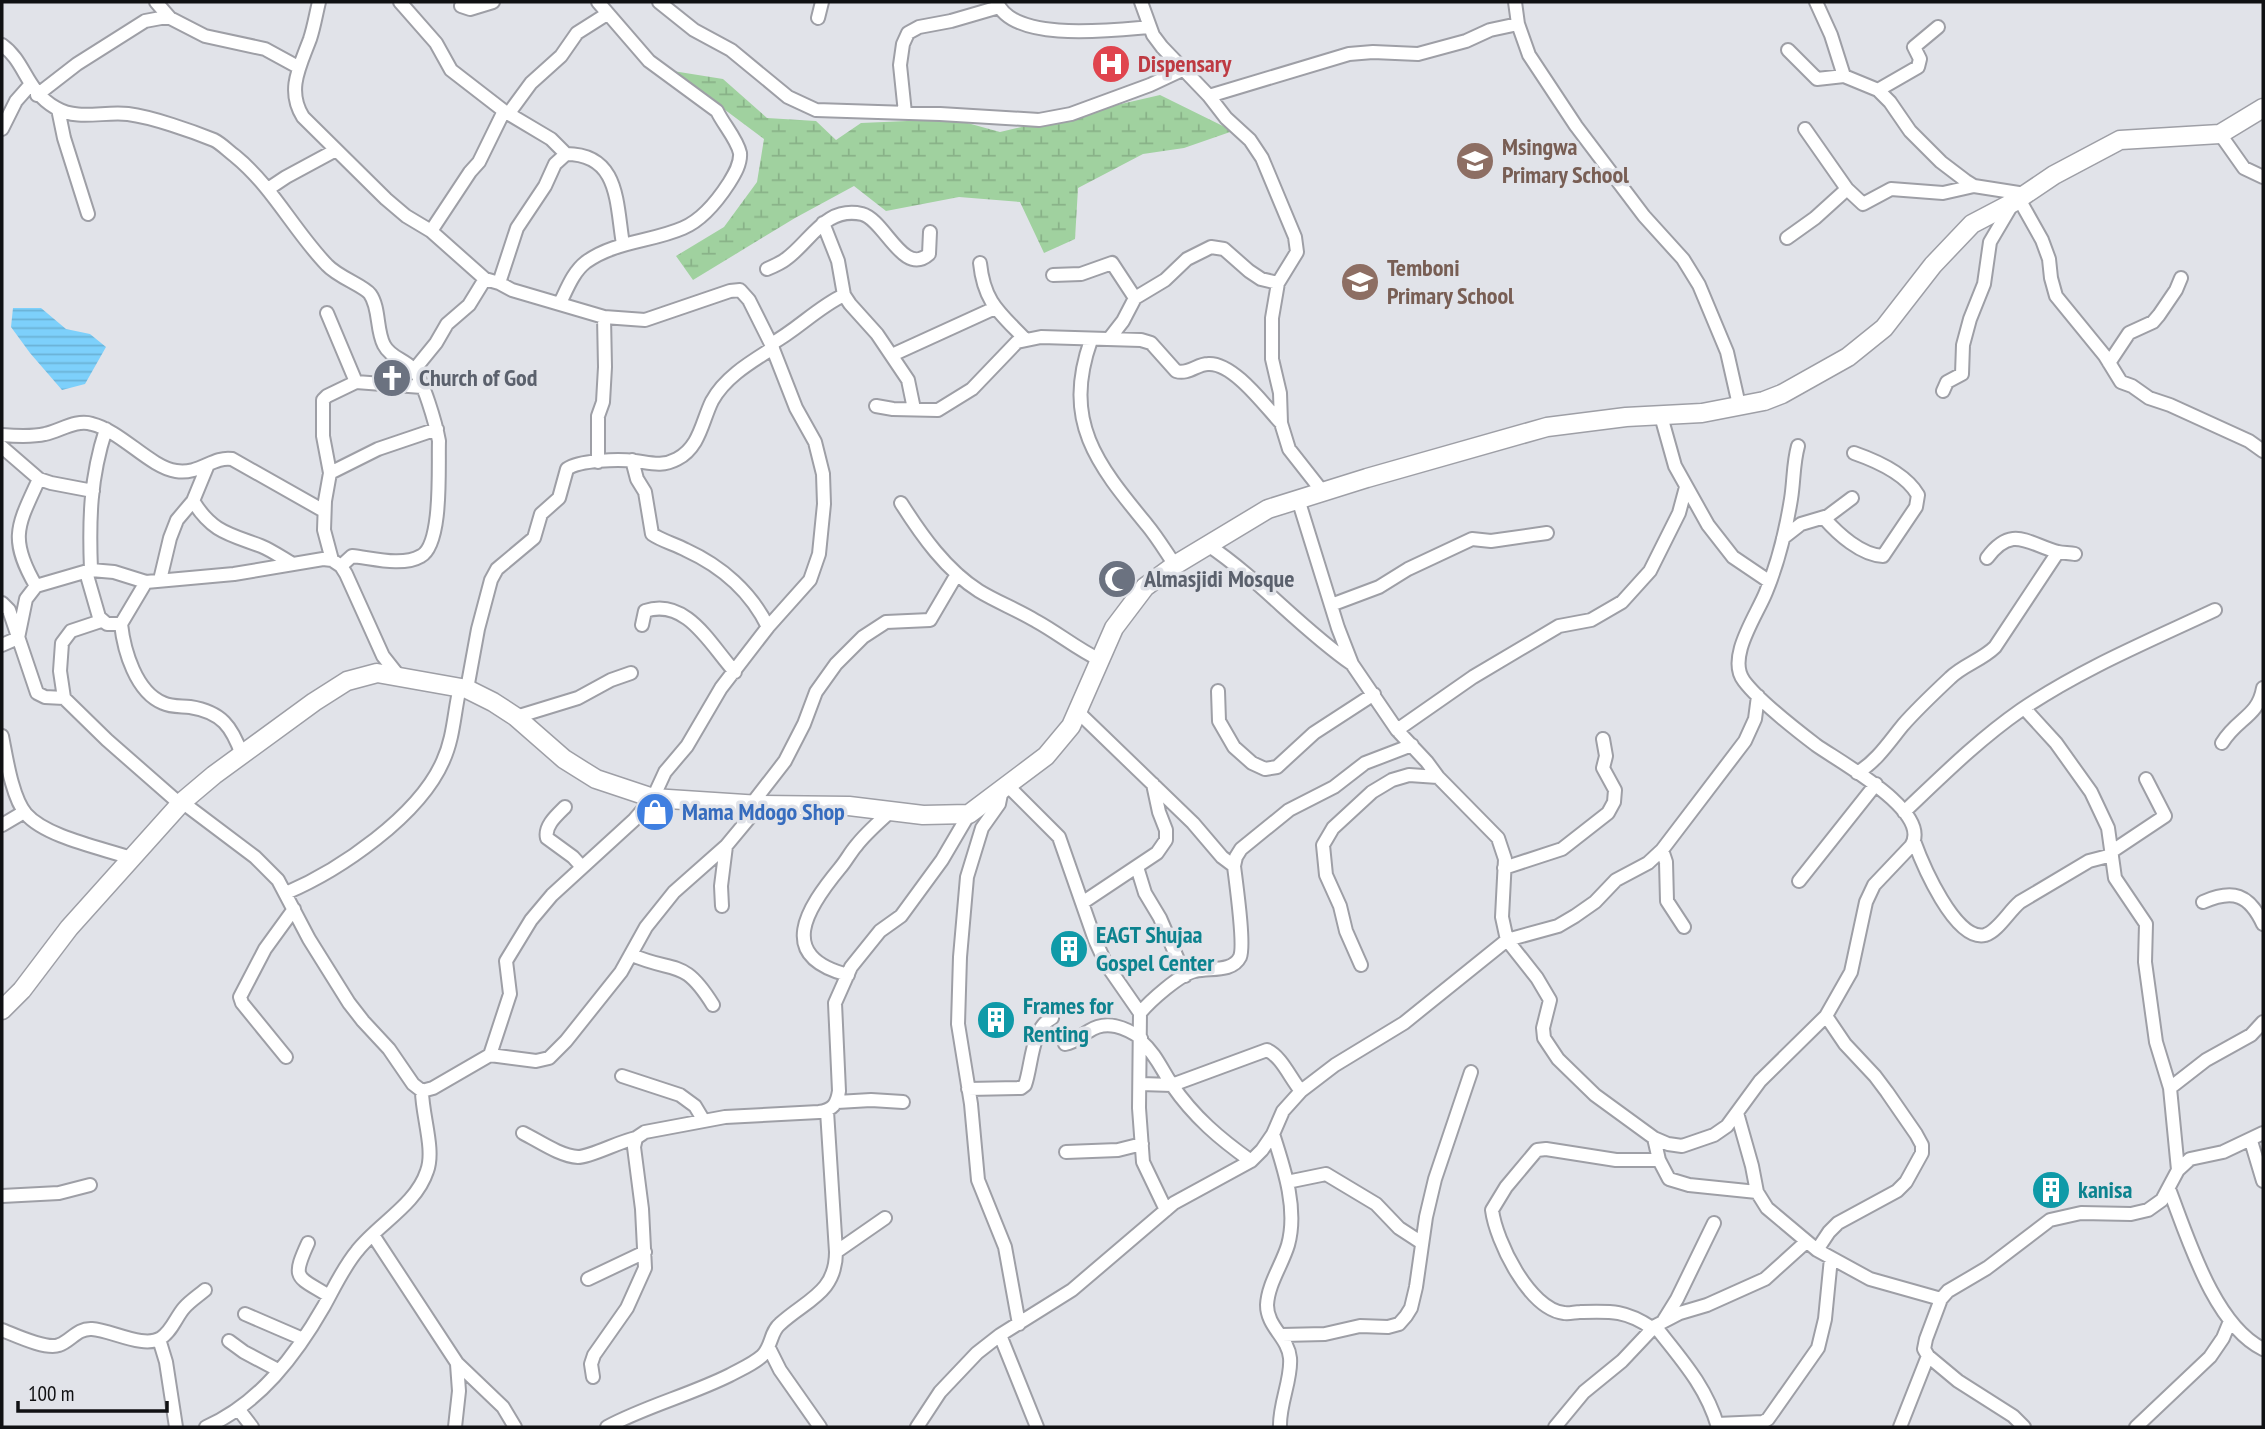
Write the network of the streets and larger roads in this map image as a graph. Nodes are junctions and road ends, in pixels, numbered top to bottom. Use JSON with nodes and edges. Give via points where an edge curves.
{"nodes":[{"id":1,"x":156,"y":2,"type":"edge"},
{"id":2,"x":319,"y":2,"type":"edge"},
{"id":3,"x":400,"y":2,"type":"edge"},
{"id":4,"x":493,"y":2,"type":"edge"},
{"id":5,"x":598,"y":2,"type":"edge"},
{"id":6,"x":659,"y":2,"type":"edge"},
{"id":7,"x":822,"y":2,"type":"edge"},
{"id":8,"x":1141,"y":2,"type":"edge"},
{"id":9,"x":1515,"y":2,"type":"edge"},
{"id":10,"x":1816,"y":2,"type":"edge"},
{"id":11,"x":998,"y":4,"type":"edge"},
{"id":12,"x":461,"y":6,"type":"dead end"},
{"id":13,"x":607,"y":14,"type":"junction"},
{"id":14,"x":170,"y":18,"type":"junction"},
{"id":15,"x":818,"y":18,"type":"dead end"},
{"id":16,"x":1518,"y":24,"type":"junction"},
{"id":17,"x":1150,"y":27,"type":"junction"},
{"id":18,"x":1938,"y":27,"type":"dead end"},
{"id":19,"x":2,"y":45,"type":"edge"},
{"id":20,"x":1788,"y":50,"type":"dead end"},
{"id":21,"x":298,"y":67,"type":"junction"},
{"id":22,"x":1182,"y":70,"type":"junction"},
{"id":23,"x":1844,"y":76,"type":"junction"},
{"id":24,"x":34,"y":90,"type":"junction"},
{"id":25,"x":1878,"y":90,"type":"junction"},
{"id":26,"x":1209,"y":96,"type":"junction"},
{"id":27,"x":2263,"y":108,"type":"edge"},
{"id":28,"x":58,"y":109,"type":"junction"},
{"id":29,"x":507,"y":112,"type":"junction"},
{"id":30,"x":905,"y":113,"type":"junction"},
{"id":31,"x":2,"y":129,"type":"edge"},
{"id":32,"x":1805,"y":129,"type":"dead end"},
{"id":33,"x":2220,"y":134,"type":"junction"},
{"id":34,"x":336,"y":150,"type":"junction"},
{"id":35,"x":566,"y":154,"type":"junction"},
{"id":36,"x":2263,"y":177,"type":"edge"},
{"id":37,"x":1975,"y":186,"type":"junction"},
{"id":38,"x":268,"y":189,"type":"junction"},
{"id":39,"x":1847,"y":189,"type":"junction"},
{"id":40,"x":2019,"y":198,"type":"junction"},
{"id":41,"x":88,"y":214,"type":"dead end"},
{"id":42,"x":823,"y":223,"type":"junction"},
{"id":43,"x":431,"y":231,"type":"junction"},
{"id":44,"x":930,"y":232,"type":"dead end"},
{"id":45,"x":1787,"y":238,"type":"dead end"},
{"id":46,"x":622,"y":244,"type":"junction"},
{"id":47,"x":980,"y":263,"type":"dead end"},
{"id":48,"x":767,"y":270,"type":"dead end"},
{"id":49,"x":1053,"y":275,"type":"dead end"},
{"id":50,"x":2180,"y":278,"type":"dead end"},
{"id":51,"x":485,"y":279,"type":"junction"},
{"id":52,"x":499,"y":283,"type":"junction"},
{"id":53,"x":1278,"y":283,"type":"junction"},
{"id":54,"x":844,"y":295,"type":"junction"},
{"id":55,"x":1135,"y":298,"type":"junction"},
{"id":56,"x":560,"y":303,"type":"junction"},
{"id":57,"x":995,"y":308,"type":"junction"},
{"id":58,"x":327,"y":313,"type":"dead end"},
{"id":59,"x":604,"y":317,"type":"junction"},
{"id":60,"x":1025,"y":339,"type":"junction"},
{"id":61,"x":1109,"y":339,"type":"junction"},
{"id":62,"x":1091,"y":340,"type":"junction"},
{"id":63,"x":772,"y":346,"type":"junction"},
{"id":64,"x":892,"y":355,"type":"junction"},
{"id":65,"x":2109,"y":363,"type":"junction"},
{"id":66,"x":414,"y":370,"type":"junction"},
{"id":67,"x":356,"y":382,"type":"junction"},
{"id":68,"x":422,"y":387,"type":"junction"},
{"id":69,"x":1943,"y":391,"type":"dead end"},
{"id":70,"x":876,"y":405,"type":"dead end"},
{"id":71,"x":1739,"y":405,"type":"junction"},
{"id":72,"x":914,"y":409,"type":"junction"},
{"id":73,"x":1661,"y":416,"type":"junction"},
{"id":74,"x":1281,"y":423,"type":"junction"},
{"id":75,"x":106,"y":429,"type":"junction"},
{"id":76,"x":437,"y":429,"type":"junction"},
{"id":77,"x":2,"y":435,"type":"edge"},
{"id":78,"x":1798,"y":446,"type":"dead end"},
{"id":79,"x":2,"y":447,"type":"edge"},
{"id":80,"x":2263,"y":451,"type":"edge"},
{"id":81,"x":1854,"y":453,"type":"dead end"},
{"id":82,"x":632,"y":460,"type":"junction"},
{"id":83,"x":598,"y":462,"type":"junction"},
{"id":84,"x":207,"y":467,"type":"junction"},
{"id":85,"x":330,"y":472,"type":"junction"},
{"id":86,"x":39,"y":479,"type":"junction"},
{"id":87,"x":1686,"y":487,"type":"junction"},
{"id":88,"x":93,"y":491,"type":"junction"},
{"id":89,"x":1322,"y":491,"type":"junction"},
{"id":90,"x":1852,"y":498,"type":"dead end"},
{"id":91,"x":1298,"y":499,"type":"junction"},
{"id":92,"x":193,"y":501,"type":"junction"},
{"id":93,"x":901,"y":503,"type":"dead end"},
{"id":94,"x":324,"y":510,"type":"junction"},
{"id":95,"x":1824,"y":518,"type":"junction"},
{"id":96,"x":1547,"y":533,"type":"dead end"},
{"id":97,"x":1783,"y":539,"type":"junction"},
{"id":98,"x":1208,"y":545,"type":"junction"},
{"id":99,"x":2058,"y":552,"type":"junction"},
{"id":100,"x":2075,"y":554,"type":"dead end"},
{"id":101,"x":1987,"y":558,"type":"dead end"},
{"id":102,"x":291,"y":563,"type":"junction"},
{"id":103,"x":336,"y":563,"type":"junction"},
{"id":104,"x":1175,"y":565,"type":"junction"},
{"id":105,"x":89,"y":571,"type":"junction"},
{"id":106,"x":957,"y":574,"type":"junction"},
{"id":107,"x":160,"y":580,"type":"junction"},
{"id":108,"x":146,"y":582,"type":"junction"},
{"id":109,"x":1770,"y":582,"type":"junction"},
{"id":110,"x":36,"y":586,"type":"junction"},
{"id":111,"x":2,"y":603,"type":"edge"},
{"id":112,"x":1331,"y":605,"type":"junction"},
{"id":113,"x":2214,"y":610,"type":"dead end"},
{"id":114,"x":101,"y":621,"type":"junction"},
{"id":115,"x":121,"y":624,"type":"junction"},
{"id":116,"x":642,"y":625,"type":"dead end"},
{"id":117,"x":768,"y":627,"type":"junction"},
{"id":118,"x":18,"y":638,"type":"junction"},
{"id":119,"x":2,"y":645,"type":"edge"},
{"id":120,"x":1100,"y":660,"type":"junction"},
{"id":121,"x":1352,"y":664,"type":"junction"},
{"id":122,"x":734,"y":672,"type":"junction"},
{"id":123,"x":631,"y":673,"type":"dead end"},
{"id":124,"x":398,"y":675,"type":"junction"},
{"id":125,"x":463,"y":688,"type":"junction"},
{"id":126,"x":2263,"y":688,"type":"edge"},
{"id":127,"x":1218,"y":691,"type":"dead end"},
{"id":128,"x":1374,"y":694,"type":"junction"},
{"id":129,"x":1758,"y":696,"type":"junction"},
{"id":130,"x":64,"y":698,"type":"junction"},
{"id":131,"x":2024,"y":708,"type":"junction"},
{"id":132,"x":1077,"y":711,"type":"junction"},
{"id":133,"x":516,"y":717,"type":"junction"},
{"id":134,"x":1397,"y":730,"type":"junction"},
{"id":135,"x":2,"y":736,"type":"edge"},
{"id":136,"x":1603,"y":739,"type":"dead end"},
{"id":137,"x":2222,"y":743,"type":"dead end"},
{"id":138,"x":1412,"y":744,"type":"junction"},
{"id":139,"x":242,"y":755,"type":"junction"},
{"id":140,"x":5,"y":771,"type":"edge"},
{"id":141,"x":1857,"y":773,"type":"junction"},
{"id":142,"x":1438,"y":777,"type":"junction"},
{"id":143,"x":2146,"y":779,"type":"dead end"},
{"id":144,"x":1153,"y":784,"type":"junction"},
{"id":145,"x":1876,"y":784,"type":"junction"},
{"id":146,"x":1004,"y":787,"type":"junction"},
{"id":147,"x":653,"y":798,"type":"junction"},
{"id":148,"x":181,"y":803,"type":"junction"},
{"id":149,"x":755,"y":805,"type":"junction"},
{"id":150,"x":565,"y":807,"type":"dead end"},
{"id":151,"x":891,"y":811,"type":"junction"},
{"id":152,"x":24,"y":812,"type":"junction"},
{"id":153,"x":1904,"y":812,"type":"junction"},
{"id":154,"x":969,"y":814,"type":"junction"},
{"id":155,"x":2,"y":825,"type":"edge"},
{"id":156,"x":1914,"y":841,"type":"junction"},
{"id":157,"x":726,"y":846,"type":"junction"},
{"id":158,"x":1662,"y":850,"type":"junction"},
{"id":159,"x":2112,"y":853,"type":"junction"},
{"id":160,"x":131,"y":858,"type":"junction"},
{"id":161,"x":1234,"y":866,"type":"junction"},
{"id":162,"x":582,"y":867,"type":"junction"},
{"id":163,"x":1137,"y":867,"type":"junction"},
{"id":164,"x":1504,"y":868,"type":"junction"},
{"id":165,"x":1799,"y":881,"type":"dead end"},
{"id":166,"x":286,"y":894,"type":"junction"},
{"id":167,"x":2203,"y":902,"type":"dead end"},
{"id":168,"x":1082,"y":903,"type":"junction"},
{"id":169,"x":722,"y":906,"type":"dead end"},
{"id":170,"x":294,"y":909,"type":"junction"},
{"id":171,"x":2263,"y":924,"type":"edge"},
{"id":172,"x":1684,"y":926,"type":"dead end"},
{"id":173,"x":1507,"y":940,"type":"junction"},
{"id":174,"x":632,"y":955,"type":"junction"},
{"id":175,"x":1361,"y":965,"type":"dead end"},
{"id":176,"x":848,"y":975,"type":"junction"},
{"id":177,"x":1185,"y":976,"type":"junction"},
{"id":178,"x":713,"y":1005,"type":"dead end"},
{"id":179,"x":2,"y":1010,"type":"edge"},
{"id":180,"x":1140,"y":1013,"type":"junction"},
{"id":181,"x":1826,"y":1016,"type":"junction"},
{"id":182,"x":1052,"y":1018,"type":"dead end"},
{"id":183,"x":2263,"y":1022,"type":"edge"},
{"id":184,"x":1141,"y":1040,"type":"junction"},
{"id":185,"x":1065,"y":1044,"type":"dead end"},
{"id":186,"x":490,"y":1055,"type":"junction"},
{"id":187,"x":286,"y":1057,"type":"dead end"},
{"id":188,"x":1471,"y":1073,"type":"dead end"},
{"id":189,"x":622,"y":1076,"type":"dead end"},
{"id":190,"x":1141,"y":1084,"type":"junction"},
{"id":191,"x":1172,"y":1085,"type":"junction"},
{"id":192,"x":2170,"y":1088,"type":"junction"},
{"id":193,"x":968,"y":1089,"type":"junction"},
{"id":194,"x":422,"y":1091,"type":"junction"},
{"id":195,"x":1301,"y":1091,"type":"junction"},
{"id":196,"x":903,"y":1102,"type":"dead end"},
{"id":197,"x":832,"y":1107,"type":"junction"},
{"id":198,"x":1737,"y":1113,"type":"junction"},
{"id":199,"x":704,"y":1121,"type":"junction"},
{"id":200,"x":523,"y":1133,"type":"dead end"},
{"id":201,"x":2263,"y":1133,"type":"edge"},
{"id":202,"x":1273,"y":1134,"type":"junction"},
{"id":203,"x":636,"y":1138,"type":"junction"},
{"id":204,"x":1654,"y":1138,"type":"junction"},
{"id":205,"x":2251,"y":1141,"type":"junction"},
{"id":206,"x":1142,"y":1144,"type":"junction"},
{"id":207,"x":1066,"y":1152,"type":"dead end"},
{"id":208,"x":1659,"y":1160,"type":"junction"},
{"id":209,"x":1251,"y":1161,"type":"junction"},
{"id":210,"x":2178,"y":1171,"type":"junction"},
{"id":211,"x":2263,"y":1181,"type":"edge"},
{"id":212,"x":1287,"y":1182,"type":"junction"},
{"id":213,"x":90,"y":1185,"type":"dead end"},
{"id":214,"x":2169,"y":1189,"type":"junction"},
{"id":215,"x":1757,"y":1192,"type":"junction"},
{"id":216,"x":2,"y":1196,"type":"edge"},
{"id":217,"x":1166,"y":1210,"type":"junction"},
{"id":218,"x":885,"y":1218,"type":"dead end"},
{"id":219,"x":1714,"y":1223,"type":"dead end"},
{"id":220,"x":373,"y":1235,"type":"junction"},
{"id":221,"x":308,"y":1243,"type":"dead end"},
{"id":222,"x":1422,"y":1243,"type":"junction"},
{"id":223,"x":1812,"y":1246,"type":"junction"},
{"id":224,"x":645,"y":1252,"type":"junction"},
{"id":225,"x":836,"y":1252,"type":"junction"},
{"id":226,"x":1831,"y":1258,"type":"junction"},
{"id":227,"x":588,"y":1279,"type":"dead end"},
{"id":228,"x":205,"y":1290,"type":"dead end"},
{"id":229,"x":329,"y":1296,"type":"junction"},
{"id":230,"x":1941,"y":1299,"type":"junction"},
{"id":231,"x":245,"y":1314,"type":"dead end"},
{"id":232,"x":2230,"y":1321,"type":"junction"},
{"id":233,"x":1019,"y":1324,"type":"junction"},
{"id":234,"x":1657,"y":1325,"type":"junction"},
{"id":235,"x":2,"y":1330,"type":"edge"},
{"id":236,"x":1000,"y":1335,"type":"junction"},
{"id":237,"x":1282,"y":1335,"type":"junction"},
{"id":238,"x":159,"y":1339,"type":"junction"},
{"id":239,"x":303,"y":1339,"type":"junction"},
{"id":240,"x":229,"y":1341,"type":"dead end"},
{"id":241,"x":769,"y":1348,"type":"junction"},
{"id":242,"x":2263,"y":1349,"type":"edge"},
{"id":243,"x":1927,"y":1356,"type":"junction"},
{"id":244,"x":457,"y":1363,"type":"junction"},
{"id":245,"x":278,"y":1370,"type":"junction"},
{"id":246,"x":593,"y":1377,"type":"dead end"},
{"id":247,"x":478,"y":1383,"type":"junction"},
{"id":248,"x":459,"y":1402,"type":"junction"},
{"id":249,"x":239,"y":1410,"type":"junction"},
{"id":250,"x":620,"y":1423,"type":"edge"},
{"id":251,"x":1718,"y":1426,"type":"edge"},
{"id":252,"x":176,"y":1427,"type":"edge"},
{"id":253,"x":206,"y":1427,"type":"edge"},
{"id":254,"x":252,"y":1427,"type":"edge"},
{"id":255,"x":455,"y":1427,"type":"edge"},
{"id":256,"x":515,"y":1427,"type":"edge"},
{"id":257,"x":607,"y":1427,"type":"edge"},
{"id":258,"x":820,"y":1427,"type":"edge"},
{"id":259,"x":916,"y":1427,"type":"edge"},
{"id":260,"x":1037,"y":1427,"type":"edge"},
{"id":261,"x":1280,"y":1427,"type":"edge"},
{"id":262,"x":1555,"y":1427,"type":"edge"},
{"id":263,"x":1899,"y":1427,"type":"edge"},
{"id":264,"x":2024,"y":1427,"type":"edge"},
{"id":265,"x":2136,"y":1427,"type":"edge"}],
"edges":[{"from":1,"to":14,"type":"street"},
{"from":2,"to":21,"type":"street"},
{"from":3,"to":29,"type":"street","via":[[436,43],[451,70]]},
{"from":4,"to":12,"type":"street","via":[[470,9]]},
{"from":5,"to":13,"type":"street"},
{"from":6,"to":30,"type":"street","via":[[694,30],[731,50],[799,104],[816,110]]},
{"from":7,"to":15,"type":"street"},
{"from":8,"to":17,"type":"street"},
{"from":9,"to":16,"type":"street"},
{"from":10,"to":23,"type":"street"},
{"from":11,"to":17,"type":"street","via":[[1009,17],[1056,31]]},
{"from":11,"to":30,"type":"street","via":[[908,33],[900,65]]},
{"from":13,"to":29,"type":"street","via":[[577,33]]},
{"from":13,"to":46,"type":"street","via":[[649,61],[717,111],[740,160],[723,193],[694,222]]},
{"from":14,"to":21,"type":"street","via":[[205,36],[265,49]]},
{"from":14,"to":24,"type":"street","via":[[145,21]]},
{"from":16,"to":26,"type":"street","via":[[1418,54],[1349,54]]},
{"from":16,"to":71,"type":"street","via":[[1529,55],[1576,126],[1699,285],[1727,352]]},
{"from":17,"to":22,"type":"street"},
{"from":18,"to":25,"type":"street","via":[[1914,47],[1920,59],[1918,67]]},
{"from":19,"to":24,"type":"street"},
{"from":20,"to":23,"type":"street","via":[[1817,79]]},
{"from":21,"to":34,"type":"street","via":[[297,108]]},
{"from":22,"to":26,"type":"street"},
{"from":22,"to":30,"type":"street","via":[[1071,114],[1039,121]]},
{"from":23,"to":25,"type":"street"},
{"from":24,"to":28,"type":"street"},
{"from":24,"to":31,"type":"street","via":[[16,101]]},
{"from":25,"to":37,"type":"street","via":[[1934,155]]},
{"from":26,"to":53,"type":"street","via":[[1262,158],[1295,237],[1297,252]]},
{"from":27,"to":33,"type":"street"},
{"from":28,"to":38,"type":"street","via":[[78,115],[131,114],[216,141]]},
{"from":28,"to":41,"type":"street"},
{"from":29,"to":35,"type":"street","via":[[551,139]]},
{"from":29,"to":43,"type":"street"},
{"from":32,"to":39,"type":"street"},
{"from":33,"to":36,"type":"street","via":[[2244,168]]},
{"from":33,"to":40,"type":"street","via":[[2120,140]]},
{"from":34,"to":38,"type":"street"},
{"from":34,"to":43,"type":"street","via":[[386,199]]},
{"from":35,"to":46,"type":"street","via":[[591,157],[604,168],[613,184]]},
{"from":35,"to":52,"type":"street","via":[[555,164],[517,228]]},
{"from":37,"to":39,"type":"street","via":[[1943,193],[1891,189],[1863,204]]},
{"from":37,"to":40,"type":"street"},
{"from":38,"to":66,"type":"street","via":[[327,265],[368,291],[386,349]]},
{"from":39,"to":45,"type":"street"},
{"from":40,"to":65,"type":"street","via":[[2042,240],[2056,296]]},
{"from":40,"to":69,"type":"street","via":[[1990,242],[1984,284],[1963,345],[1962,374],[1947,382]]},
{"from":40,"to":71,"type":"street","via":[[1972,224],[1956,239],[1868,342],[1782,394]]},
{"from":42,"to":44,"type":"street","via":[[838,215],[862,214],[900,251],[916,260],[929,254]]},
{"from":42,"to":48,"type":"street","via":[[786,259]]},
{"from":42,"to":54,"type":"street","via":[[838,261]]},
{"from":43,"to":51,"type":"street"},
{"from":46,"to":56,"type":"street","via":[[584,263]]},
{"from":47,"to":57,"type":"street","via":[[985,291]]},
{"from":49,"to":55,"type":"street","via":[[1082,274],[1112,263]]},
{"from":50,"to":65,"type":"street","via":[[2159,315],[2129,334]]},
{"from":51,"to":52,"type":"street"},
{"from":51,"to":66,"type":"street"},
{"from":52,"to":56,"type":"street"},
{"from":53,"to":55,"type":"street","via":[[1261,279],[1224,249],[1211,247]]},
{"from":53,"to":74,"type":"street","via":[[1272,359]]},
{"from":54,"to":63,"type":"street"},
{"from":54,"to":64,"type":"street"},
{"from":55,"to":61,"type":"street"},
{"from":56,"to":59,"type":"street"},
{"from":57,"to":60,"type":"street"},
{"from":57,"to":64,"type":"street"},
{"from":58,"to":67,"type":"street"},
{"from":59,"to":63,"type":"street","via":[[645,320],[740,290]]},
{"from":59,"to":83,"type":"street"},
{"from":60,"to":62,"type":"street"},
{"from":60,"to":72,"type":"street","via":[[948,406]]},
{"from":61,"to":62,"type":"street"},
{"from":61,"to":74,"type":"street","via":[[1151,343],[1171,368],[1181,373],[1207,363],[1224,368]]},
{"from":62,"to":104,"type":"street","via":[[1079,384],[1093,452]]},
{"from":63,"to":82,"type":"street","via":[[726,383],[713,400],[695,442],[680,458],[664,465]]},
{"from":63,"to":117,"type":"street","via":[[814,442],[823,474],[824,504],[819,554],[810,580]]},
{"from":64,"to":72,"type":"street","via":[[908,380]]},
{"from":65,"to":80,"type":"street","via":[[2121,382],[2148,398],[2213,424]]},
{"from":66,"to":68,"type":"street"},
{"from":67,"to":68,"type":"street"},
{"from":67,"to":85,"type":"street","via":[[323,400]]},
{"from":68,"to":76,"type":"street"},
{"from":70,"to":72,"type":"street"},
{"from":71,"to":73,"type":"street"},
{"from":73,"to":87,"type":"street"},
{"from":73,"to":89,"type":"street","via":[[1547,427]]},
{"from":74,"to":89,"type":"street","via":[[1289,449]]},
{"from":75,"to":77,"type":"street","via":[[89,422],[45,434]]},
{"from":75,"to":84,"type":"street","via":[[167,469],[185,472]]},
{"from":75,"to":88,"type":"street"},
{"from":76,"to":85,"type":"street"},
{"from":76,"to":103,"type":"street","via":[[438,491],[430,546],[412,559],[352,556]]},
{"from":78,"to":97,"type":"street"},
{"from":79,"to":86,"type":"street"},
{"from":81,"to":95,"type":"street","via":[[1912,485],[1918,495],[1916,507],[1883,556],[1845,540]]},
{"from":82,"to":83,"type":"street"},
{"from":82,"to":117,"type":"street","via":[[648,502],[652,534],[723,572],[761,612]]},
{"from":83,"to":125,"type":"street","via":[[567,469],[559,498],[541,514],[534,538],[497,569]]},
{"from":84,"to":92,"type":"street"},
{"from":84,"to":94,"type":"street","via":[[223,457],[232,459]]},
{"from":85,"to":94,"type":"street"},
{"from":86,"to":88,"type":"street"},
{"from":86,"to":110,"type":"street","via":[[19,523],[22,562]]},
{"from":87,"to":109,"type":"street","via":[[1707,525],[1733,557]]},
{"from":87,"to":134,"type":"street","via":[[1679,513],[1650,571],[1622,602],[1591,620],[1559,626],[1473,677]]},
{"from":88,"to":105,"type":"street"},
{"from":89,"to":91,"type":"street"},
{"from":90,"to":95,"type":"street"},
{"from":91,"to":98,"type":"street","via":[[1268,509]]},
{"from":91,"to":112,"type":"street"},
{"from":92,"to":102,"type":"street","via":[[211,525]]},
{"from":92,"to":107,"type":"street","via":[[173,529]]},
{"from":93,"to":106,"type":"street"},
{"from":94,"to":103,"type":"street","via":[[324,530]]},
{"from":95,"to":97,"type":"street","via":[[1801,524]]},
{"from":96,"to":112,"type":"street","via":[[1491,541],[1472,539],[1379,587]]},
{"from":97,"to":109,"type":"street"},
{"from":98,"to":104,"type":"street"},
{"from":98,"to":121,"type":"street"},
{"from":99,"to":100,"type":"street"},
{"from":99,"to":101,"type":"street","via":[[2022,538],[1999,545]]},
{"from":99,"to":141,"type":"street","via":[[1995,647],[1955,673]]},
{"from":102,"to":103,"type":"street"},
{"from":102,"to":107,"type":"street","via":[[234,574]]},
{"from":103,"to":124,"type":"street","via":[[360,601],[383,656]]},
{"from":104,"to":120,"type":"street","via":[[1145,587],[1114,628]]},
{"from":105,"to":108,"type":"street","via":[[114,572]]},
{"from":105,"to":110,"type":"street"},
{"from":105,"to":114,"type":"street"},
{"from":106,"to":120,"type":"street"},
{"from":106,"to":149,"type":"street","via":[[930,620],[886,622],[836,664],[816,692],[785,761]]},
{"from":107,"to":108,"type":"street"},
{"from":108,"to":115,"type":"street"},
{"from":109,"to":129,"type":"street","via":[[1739,654],[1742,678]]},
{"from":110,"to":118,"type":"street","via":[[26,599]]},
{"from":111,"to":118,"type":"street"},
{"from":112,"to":121,"type":"street"},
{"from":113,"to":131,"type":"street","via":[[2123,651]]},
{"from":114,"to":115,"type":"street"},
{"from":114,"to":130,"type":"street","via":[[71,631],[62,643]]},
{"from":115,"to":139,"type":"street","via":[[130,660],[149,693],[165,704],[199,709],[219,718],[229,726]]},
{"from":116,"to":122,"type":"street","via":[[645,611],[651,609],[660,607],[681,615],[702,630]]},
{"from":117,"to":122,"type":"street"},
{"from":118,"to":119,"type":"street"},
{"from":118,"to":130,"type":"street","via":[[37,693]]},
{"from":120,"to":132,"type":"street"},
{"from":121,"to":128,"type":"street"},
{"from":122,"to":147,"type":"street","via":[[665,772]]},
{"from":123,"to":133,"type":"street","via":[[578,698]]},
{"from":124,"to":125,"type":"street"},
{"from":124,"to":139,"type":"street","via":[[377,673],[347,681]]},
{"from":125,"to":133,"type":"street"},
{"from":125,"to":166,"type":"street","via":[[447,753],[422,794],[340,865]]},
{"from":126,"to":137,"type":"street","via":[[2261,702]]},
{"from":127,"to":128,"type":"street","via":[[1219,721],[1234,747],[1265,769],[1278,767],[1314,733]]},
{"from":128,"to":134,"type":"street"},
{"from":129,"to":141,"type":"street"},
{"from":129,"to":158,"type":"street","via":[[1755,719],[1745,741]]},
{"from":130,"to":148,"type":"street"},
{"from":131,"to":153,"type":"street","via":[[1976,744]]},
{"from":131,"to":159,"type":"street","via":[[2091,792],[2108,828]]},
{"from":132,"to":144,"type":"street"},
{"from":132,"to":146,"type":"street","via":[[1071,726],[1046,756]]},
{"from":133,"to":147,"type":"street","via":[[564,759],[596,779]]},
{"from":134,"to":138,"type":"street"},
{"from":135,"to":140,"type":"street"},
{"from":136,"to":164,"type":"street","via":[[1603,768],[1615,790],[1608,813],[1562,849]]},
{"from":138,"to":142,"type":"street"},
{"from":138,"to":161,"type":"street","via":[[1365,763],[1334,787],[1289,810],[1241,849]]},
{"from":139,"to":148,"type":"street"},
{"from":140,"to":152,"type":"street"},
{"from":141,"to":145,"type":"street"},
{"from":142,"to":164,"type":"street","via":[[1498,838]]},
{"from":142,"to":175,"type":"street","via":[[1409,775],[1392,780],[1332,828],[1324,845],[1326,875]]},
{"from":143,"to":159,"type":"street","via":[[2165,816]]},
{"from":144,"to":161,"type":"street"},
{"from":144,"to":163,"type":"street","via":[[1166,840]]},
{"from":145,"to":153,"type":"street"},
{"from":145,"to":165,"type":"street"},
{"from":146,"to":154,"type":"street"},
{"from":146,"to":168,"type":"street","via":[[1059,837]]},
{"from":146,"to":193,"type":"street","via":[[999,804],[982,828],[967,877],[958,1024]]},
{"from":147,"to":149,"type":"street"},
{"from":147,"to":162,"type":"street"},
{"from":148,"to":160,"type":"street"},
{"from":148,"to":166,"type":"street","via":[[266,867]]},
{"from":149,"to":151,"type":"street"},
{"from":149,"to":157,"type":"street"},
{"from":150,"to":162,"type":"street","via":[[545,834]]},
{"from":151,"to":154,"type":"street"},
{"from":151,"to":176,"type":"street","via":[[823,887],[806,919],[805,946],[812,957]]},
{"from":152,"to":155,"type":"street"},
{"from":152,"to":160,"type":"street","via":[[70,839]]},
{"from":153,"to":156,"type":"street","via":[[1912,824]]},
{"from":154,"to":176,"type":"street","via":[[901,916],[880,932]]},
{"from":156,"to":159,"type":"street","via":[[1943,902],[1969,933],[1978,936],[1991,932],[2020,902],[2089,861]]},
{"from":156,"to":181,"type":"street","via":[[1874,886],[1866,902],[1851,972]]},
{"from":157,"to":169,"type":"street"},
{"from":157,"to":174,"type":"street","via":[[674,892],[646,927]]},
{"from":158,"to":172,"type":"street","via":[[1667,901]]},
{"from":158,"to":173,"type":"street","via":[[1558,926]]},
{"from":159,"to":192,"type":"street","via":[[2115,878],[2146,924],[2145,961],[2156,1042]]},
{"from":160,"to":179,"type":"street"},
{"from":161,"to":177,"type":"street","via":[[1241,956],[1235,964]]},
{"from":162,"to":186,"type":"street","via":[[545,902],[508,955],[510,995]]},
{"from":163,"to":168,"type":"street"},
{"from":163,"to":177,"type":"street"},
{"from":164,"to":173,"type":"street","via":[[1502,917]]},
{"from":166,"to":170,"type":"street"},
{"from":167,"to":171,"type":"street","via":[[2227,893],[2240,897],[2257,910]]},
{"from":168,"to":180,"type":"street","via":[[1106,964]]},
{"from":170,"to":187,"type":"street","via":[[265,949],[240,997]]},
{"from":170,"to":194,"type":"street","via":[[349,1003]]},
{"from":173,"to":195,"type":"street","via":[[1404,1023]]},
{"from":173,"to":204,"type":"street","via":[[1550,1000],[1544,1038],[1558,1059],[1595,1095]]},
{"from":174,"to":178,"type":"street","via":[[685,971]]},
{"from":174,"to":186,"type":"street","via":[[549,1058]]},
{"from":176,"to":197,"type":"street","via":[[835,1003],[839,1091]]},
{"from":177,"to":180,"type":"street"},
{"from":180,"to":184,"type":"street"},
{"from":181,"to":198,"type":"street","via":[[1760,1081]]},
{"from":181,"to":223,"type":"street","via":[[1881,1084],[1916,1134],[1922,1153],[1897,1191],[1838,1223]]},
{"from":182,"to":193,"type":"street","via":[[1046,1021],[1031,1053],[1026,1085]]},
{"from":183,"to":192,"type":"street","via":[[2251,1035],[2206,1060]]},
{"from":184,"to":185,"type":"street","via":[[1123,1027],[1105,1025]]},
{"from":184,"to":190,"type":"street"},
{"from":184,"to":191,"type":"street"},
{"from":186,"to":194,"type":"street"},
{"from":188,"to":222,"type":"street","via":[[1435,1180]]},
{"from":189,"to":199,"type":"street","via":[[680,1095],[695,1106]]},
{"from":190,"to":191,"type":"street"},
{"from":190,"to":206,"type":"street"},
{"from":191,"to":195,"type":"street","via":[[1267,1050],[1279,1058]]},
{"from":191,"to":209,"type":"street","via":[[1211,1131]]},
{"from":192,"to":210,"type":"street"},
{"from":193,"to":233,"type":"street","via":[[978,1180],[1004,1248]]},
{"from":194,"to":220,"type":"street","via":[[429,1168],[402,1208]]},
{"from":195,"to":202,"type":"street","via":[[1283,1111]]},
{"from":196,"to":197,"type":"street","via":[[871,1100]]},
{"from":197,"to":199,"type":"street"},
{"from":197,"to":225,"type":"street"},
{"from":198,"to":204,"type":"street","via":[[1714,1135],[1682,1146]]},
{"from":198,"to":215,"type":"street"},
{"from":199,"to":203,"type":"street","via":[[645,1132]]},
{"from":200,"to":203,"type":"street","via":[[579,1157]]},
{"from":201,"to":205,"type":"street"},
{"from":202,"to":209,"type":"street"},
{"from":202,"to":212,"type":"street"},
{"from":203,"to":224,"type":"street"},
{"from":204,"to":208,"type":"street"},
{"from":205,"to":210,"type":"street","via":[[2190,1159]]},
{"from":205,"to":211,"type":"street"},
{"from":206,"to":207,"type":"street"},
{"from":206,"to":217,"type":"street","via":[[1143,1162]]},
{"from":208,"to":215,"type":"street","via":[[1675,1182]]},
{"from":208,"to":234,"type":"street","via":[[1616,1160],[1537,1150],[1492,1210],[1507,1255],[1545,1304],[1562,1313],[1623,1312]]},
{"from":209,"to":217,"type":"street"},
{"from":210,"to":214,"type":"street"},
{"from":212,"to":222,"type":"street","via":[[1326,1174],[1376,1204]]},
{"from":212,"to":237,"type":"street","via":[[1292,1214],[1289,1241],[1267,1308],[1272,1325]]},
{"from":213,"to":216,"type":"street","via":[[59,1193]]},
{"from":214,"to":230,"type":"street","via":[[2148,1210],[2081,1213],[2050,1220]]},
{"from":214,"to":232,"type":"street","via":[[2192,1250]]},
{"from":215,"to":223,"type":"street","via":[[1767,1208]]},
{"from":217,"to":233,"type":"street","via":[[1072,1290]]},
{"from":218,"to":225,"type":"street"},
{"from":219,"to":234,"type":"street","via":[[1677,1299]]},
{"from":220,"to":229,"type":"street","via":[[347,1264]]},
{"from":220,"to":244,"type":"street"},
{"from":221,"to":229,"type":"street","via":[[297,1272]]},
{"from":222,"to":237,"type":"street","via":[[1411,1308],[1399,1324]]},
{"from":223,"to":226,"type":"street"},
{"from":223,"to":234,"type":"street","via":[[1765,1279]]},
{"from":224,"to":227,"type":"street"},
{"from":224,"to":246,"type":"street","via":[[645,1268],[626,1307],[594,1355]]},
{"from":225,"to":241,"type":"street","via":[[830,1282],[776,1327]]},
{"from":226,"to":230,"type":"street","via":[[1870,1279]]},
{"from":226,"to":251,"type":"street","via":[[1818,1348],[1768,1419]]},
{"from":228,"to":238,"type":"street"},
{"from":229,"to":239,"type":"street"},
{"from":230,"to":243,"type":"street","via":[[1926,1339]]},
{"from":231,"to":239,"type":"street"},
{"from":232,"to":242,"type":"street"},
{"from":232,"to":265,"type":"street","via":[[2210,1357]]},
{"from":233,"to":236,"type":"street"},
{"from":234,"to":251,"type":"street","via":[[1690,1368]]},
{"from":234,"to":262,"type":"street","via":[[1584,1392]]},
{"from":235,"to":238,"type":"street","via":[[52,1346],[90,1329],[133,1340]]},
{"from":236,"to":259,"type":"street","via":[[940,1392]]},
{"from":236,"to":260,"type":"street"},
{"from":237,"to":261,"type":"street","via":[[1290,1371]]},
{"from":238,"to":252,"type":"street"},
{"from":239,"to":245,"type":"street"},
{"from":240,"to":245,"type":"street"},
{"from":241,"to":250,"type":"street","via":[[750,1365]]},
{"from":241,"to":258,"type":"street"},
{"from":243,"to":263,"type":"street"},
{"from":243,"to":264,"type":"street"},
{"from":244,"to":247,"type":"street"},
{"from":244,"to":248,"type":"street"},
{"from":245,"to":249,"type":"street"},
{"from":247,"to":248,"type":"street"},
{"from":247,"to":256,"type":"street","via":[[503,1407]]},
{"from":248,"to":255,"type":"street"},
{"from":249,"to":253,"type":"street"},
{"from":249,"to":254,"type":"street"},
{"from":250,"to":257,"type":"street"}]}
